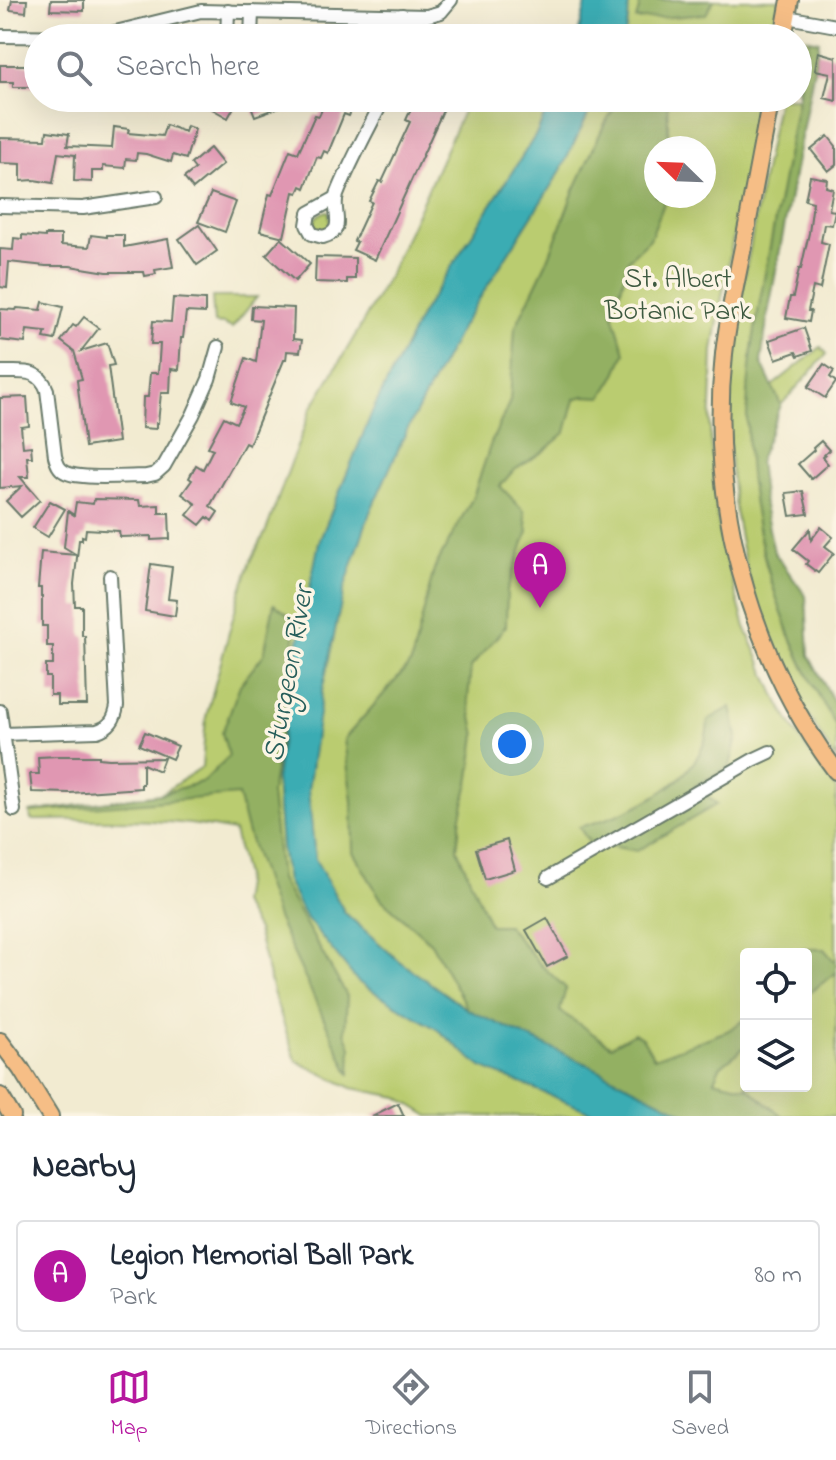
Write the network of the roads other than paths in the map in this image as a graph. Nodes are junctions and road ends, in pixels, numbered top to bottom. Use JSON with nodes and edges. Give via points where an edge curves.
{"nodes":[{"id":1,"x":451,"y":0,"type":"edge"},
{"id":2,"x":290,"y":6,"type":"edge"},
{"id":3,"x":788,"y":8,"type":"edge"},
{"id":4,"x":228,"y":11,"type":"junction"},
{"id":5,"x":252,"y":12,"type":"junction"},
{"id":6,"x":402,"y":15,"type":"junction"},
{"id":7,"x":148,"y":24,"type":"edge"},
{"id":8,"x":228,"y":24,"type":"edge"},
{"id":9,"x":252,"y":24,"type":"edge"},
{"id":10,"x":401,"y":24,"type":"edge"},
{"id":11,"x":836,"y":26,"type":"edge"},
{"id":12,"x":0,"y":36,"type":"edge"},
{"id":13,"x":24,"y":36,"type":"edge"},
{"id":14,"x":377,"y":112,"type":"edge"},
{"id":15,"x":768,"y":112,"type":"edge"},
{"id":16,"x":156,"y":197,"type":"dead end"},
{"id":17,"x":336,"y":198,"type":"dead end"},
{"id":18,"x":0,"y":206,"type":"edge"},
{"id":19,"x":218,"y":347,"type":"dead end"},
{"id":20,"x":0,"y":372,"type":"edge"},
{"id":21,"x":110,"y":576,"type":"dead end"},
{"id":22,"x":0,"y":711,"type":"edge"},
{"id":23,"x":3,"y":734,"type":"junction"},
{"id":24,"x":770,"y":752,"type":"dead end"},
{"id":25,"x":836,"y":771,"type":"edge"},
{"id":26,"x":14,"y":810,"type":"dead end"},
{"id":27,"x":548,"y":878,"type":"dead end"},
{"id":28,"x":0,"y":1041,"type":"edge"},
{"id":29,"x":50,"y":1116,"type":"edge"}],
"edges":[{"from":1,"to":6,"type":"street","via":[[433,15]]},
{"from":2,"to":5,"type":"street"},
{"from":2,"to":6,"type":"street"},
{"from":3,"to":11,"type":"street"},
{"from":4,"to":5,"type":"street"},
{"from":4,"to":7,"type":"street","via":[[201,11]]},
{"from":4,"to":8,"type":"street"},
{"from":5,"to":9,"type":"street"},
{"from":6,"to":10,"type":"street"},
{"from":12,"to":13,"type":"street"},
{"from":14,"to":17,"type":"street"},
{"from":15,"to":25,"type":"main road","via":[[724,353],[725,491],[738,564],[768,654]]},
{"from":16,"to":18,"type":"street","via":[[83,208]]},
{"from":19,"to":20,"type":"street","via":[[193,415],[164,466],[146,476],[77,476],[62,471],[56,462],[43,380],[33,374]]},
{"from":21,"to":23,"type":"street","via":[[117,706],[111,723],[97,731]]},
{"from":22,"to":23,"type":"street"},
{"from":23,"to":26,"type":"street"},
{"from":24,"to":27,"type":"street"},
{"from":28,"to":29,"type":"main road"}]}
